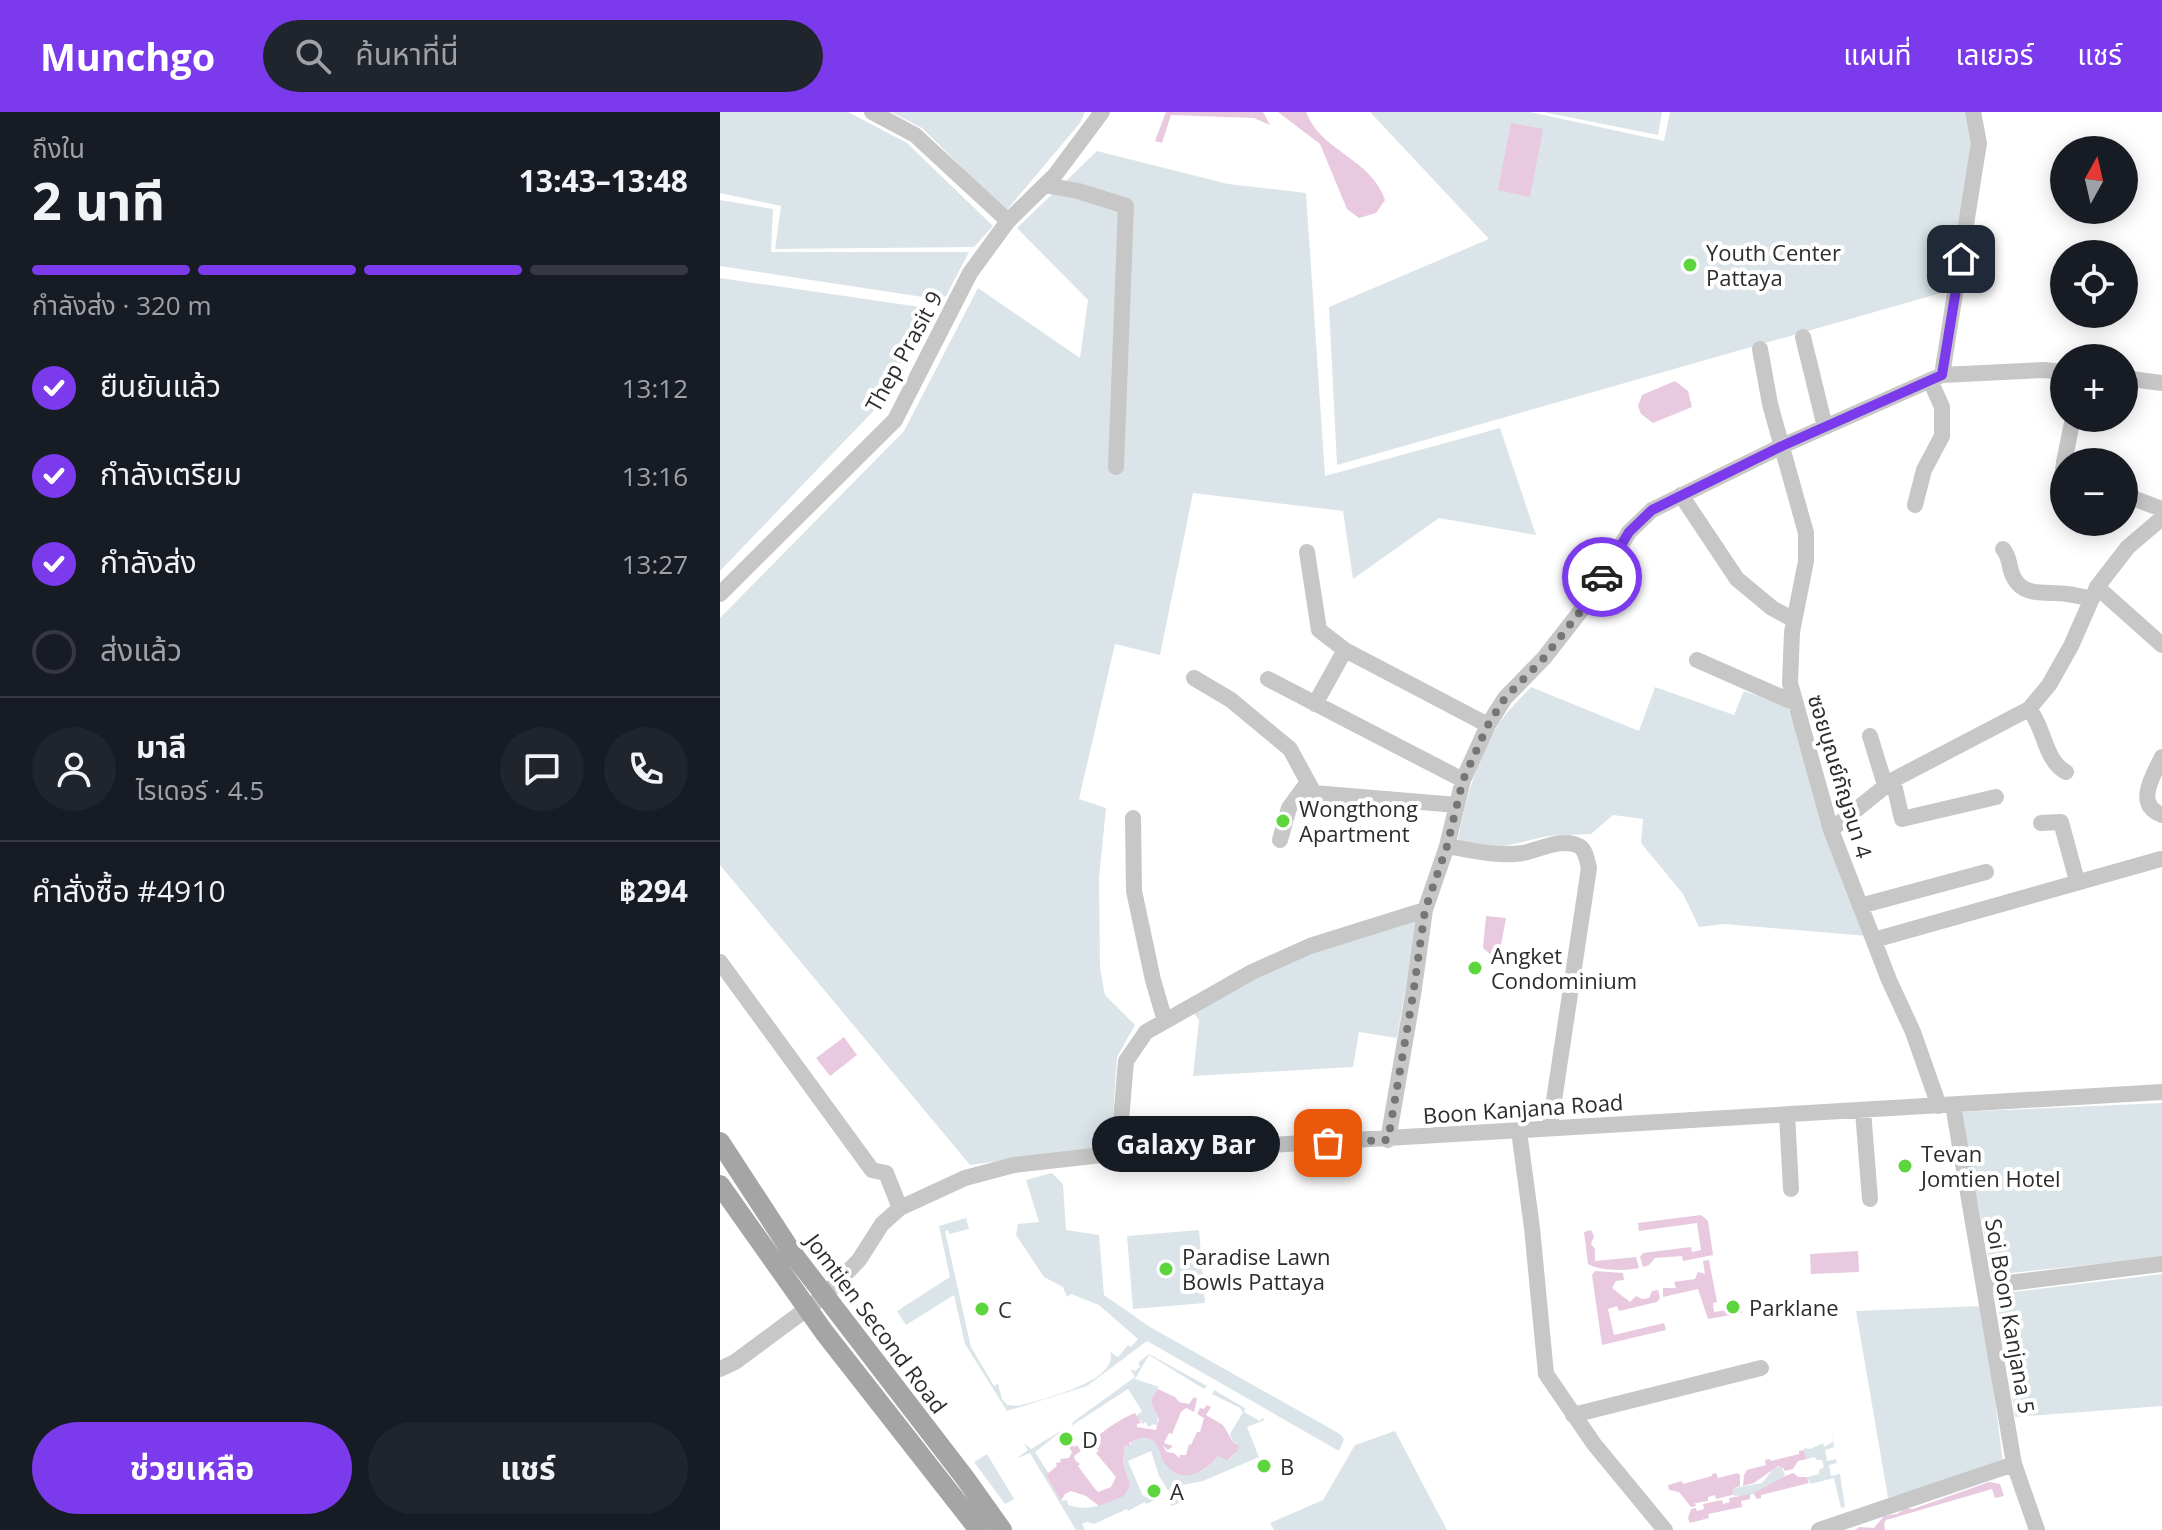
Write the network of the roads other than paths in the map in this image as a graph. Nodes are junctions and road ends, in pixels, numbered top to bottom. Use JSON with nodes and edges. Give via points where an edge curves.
{"nodes":[{"id":1,"x":872,"y":112,"type":"edge"},
{"id":2,"x":1102,"y":112,"type":"edge"},
{"id":3,"x":1973,"y":112,"type":"edge"},
{"id":4,"x":1045,"y":185,"type":"junction"},
{"id":5,"x":1008,"y":221,"type":"junction"},
{"id":6,"x":1803,"y":337,"type":"dead end"},
{"id":7,"x":1760,"y":349,"type":"dead end"},
{"id":8,"x":2050,"y":371,"type":"edge"},
{"id":9,"x":1936,"y":378,"type":"junction"},
{"id":10,"x":2138,"y":380,"type":"edge"},
{"id":11,"x":2162,"y":383,"type":"edge"},
{"id":12,"x":1825,"y":427,"type":"junction"},
{"id":13,"x":1782,"y":446,"type":"junction"},
{"id":14,"x":1116,"y":467,"type":"dead end"},
{"id":15,"x":1681,"y":495,"type":"junction"},
{"id":16,"x":2138,"y":498,"type":"edge"},
{"id":17,"x":1915,"y":505,"type":"dead end"},
{"id":18,"x":2162,"y":509,"type":"edge"},
{"id":19,"x":2162,"y":518,"type":"edge"},
{"id":20,"x":2003,"y":549,"type":"dead end"},
{"id":21,"x":1307,"y":552,"type":"dead end"},
{"id":22,"x":2095,"y":593,"type":"junction"},
{"id":23,"x":720,"y":594,"type":"edge"},
{"id":24,"x":1794,"y":620,"type":"junction"},
{"id":25,"x":2162,"y":645,"type":"edge"},
{"id":26,"x":1345,"y":650,"type":"junction"},
{"id":27,"x":1697,"y":660,"type":"dead end"},
{"id":28,"x":1194,"y":678,"type":"dead end"},
{"id":29,"x":1268,"y":679,"type":"dead end"},
{"id":30,"x":1795,"y":703,"type":"junction"},
{"id":31,"x":1315,"y":704,"type":"junction"},
{"id":32,"x":2029,"y":709,"type":"junction"},
{"id":33,"x":1488,"y":725,"type":"junction"},
{"id":34,"x":1870,"y":736,"type":"dead end"},
{"id":35,"x":2162,"y":757,"type":"edge"},
{"id":36,"x":2066,"y":772,"type":"dead end"},
{"id":37,"x":1463,"y":780,"type":"junction"},
{"id":38,"x":1308,"y":782,"type":"junction"},
{"id":39,"x":1889,"y":783,"type":"junction"},
{"id":40,"x":1996,"y":797,"type":"dead end"},
{"id":41,"x":1457,"y":805,"type":"junction"},
{"id":42,"x":2162,"y":815,"type":"edge"},
{"id":43,"x":1133,"y":818,"type":"dead end"},
{"id":44,"x":2041,"y":823,"type":"dead end"},
{"id":45,"x":1831,"y":830,"type":"junction"},
{"id":46,"x":1280,"y":840,"type":"dead end"},
{"id":47,"x":1447,"y":846,"type":"junction"},
{"id":48,"x":2161,"y":859,"type":"edge"},
{"id":49,"x":1986,"y":872,"type":"dead end"},
{"id":50,"x":2077,"y":881,"type":"junction"},
{"id":51,"x":1860,"y":906,"type":"junction"},
{"id":52,"x":1425,"y":910,"type":"junction"},
{"id":53,"x":1874,"y":940,"type":"junction"},
{"id":54,"x":720,"y":962,"type":"edge"},
{"id":55,"x":1165,"y":1021,"type":"junction"},
{"id":56,"x":2162,"y":1092,"type":"edge"},
{"id":57,"x":1946,"y":1106,"type":"junction"},
{"id":58,"x":1863,"y":1111,"type":"junction"},
{"id":59,"x":1787,"y":1114,"type":"junction"},
{"id":60,"x":1550,"y":1127,"type":"junction"},
{"id":61,"x":1519,"y":1131,"type":"junction"},
{"id":62,"x":1388,"y":1140,"type":"junction"},
{"id":63,"x":720,"y":1142,"type":"edge"},
{"id":64,"x":1118,"y":1156,"type":"junction"},
{"id":65,"x":750,"y":1187,"type":"junction"},
{"id":66,"x":1791,"y":1189,"type":"dead end"},
{"id":67,"x":725,"y":1193,"type":"edge"},
{"id":68,"x":1870,"y":1199,"type":"dead end"},
{"id":69,"x":900,"y":1208,"type":"junction"},
{"id":70,"x":2162,"y":1264,"type":"edge"},
{"id":71,"x":1985,"y":1286,"type":"junction"},
{"id":72,"x":824,"y":1296,"type":"junction"},
{"id":73,"x":807,"y":1308,"type":"junction"},
{"id":74,"x":1761,"y":1368,"type":"dead end"},
{"id":75,"x":720,"y":1369,"type":"edge"},
{"id":76,"x":1573,"y":1415,"type":"junction"},
{"id":77,"x":2014,"y":1464,"type":"junction"},
{"id":78,"x":979,"y":1530,"type":"edge"},
{"id":79,"x":1002,"y":1530,"type":"edge"},
{"id":80,"x":1665,"y":1530,"type":"edge"},
{"id":81,"x":1819,"y":1530,"type":"edge"},
{"id":82,"x":2037,"y":1530,"type":"edge"}],
"edges":[{"from":1,"to":5,"type":"street","via":[[915,135]]},
{"from":2,"to":4,"type":"street","name":"Thep Prasit 9"},
{"from":3,"to":9,"type":"street","via":[[1979,143]]},
{"from":4,"to":5,"type":"street","name":"Thep Prasit 9"},
{"from":4,"to":14,"type":"street","via":[[1126,206]]},
{"from":5,"to":23,"type":"street","name":"Thep Prasit 9","via":[[970,273],[895,420]]},
{"from":6,"to":12,"type":"street"},
{"from":7,"to":13,"type":"street","name":"ซอยบุณย์กัญจนา 4"},
{"from":8,"to":9,"type":"street"},
{"from":9,"to":12,"type":"street"},
{"from":9,"to":17,"type":"street","via":[[1942,436],[1924,470]]},
{"from":10,"to":11,"type":"street"},
{"from":12,"to":13,"type":"street"},
{"from":13,"to":15,"type":"street"},
{"from":13,"to":24,"type":"street","name":"ซอยบุณย์กัญจนา 4","via":[[1806,533]]},
{"from":15,"to":24,"type":"street","via":[[1737,579]]},
{"from":15,"to":33,"type":"street","via":[[1652,510],[1629,532],[1583,608]]},
{"from":16,"to":18,"type":"street"},
{"from":19,"to":22,"type":"street","via":[[2128,547]]},
{"from":20,"to":22,"type":"street","via":[[2012,577],[2032,592]]},
{"from":21,"to":26,"type":"street","via":[[1319,630]]},
{"from":22,"to":25,"type":"street"},
{"from":22,"to":32,"type":"street","via":[[2049,685]]},
{"from":24,"to":30,"type":"street","name":"ซอยบุณย์กัญจนา 4","via":[[1790,683]]},
{"from":26,"to":31,"type":"street"},
{"from":26,"to":33,"type":"street"},
{"from":27,"to":30,"type":"street"},
{"from":28,"to":38,"type":"street","via":[[1231,700],[1290,749]]},
{"from":29,"to":31,"type":"street"},
{"from":30,"to":45,"type":"street","name":"ซอยบุณย์กัญจนา 4"},
{"from":31,"to":37,"type":"street"},
{"from":32,"to":36,"type":"street","via":[[2055,766]]},
{"from":32,"to":39,"type":"street"},
{"from":33,"to":37,"type":"street"},
{"from":34,"to":39,"type":"street"},
{"from":35,"to":42,"type":"street","via":[[2146,795],[2147,803]]},
{"from":37,"to":41,"type":"street"},
{"from":38,"to":41,"type":"street","via":[[1314,793]]},
{"from":38,"to":46,"type":"street","via":[[1289,808]]},
{"from":39,"to":40,"type":"street","via":[[1902,819]]},
{"from":39,"to":45,"type":"street"},
{"from":41,"to":47,"type":"street"},
{"from":43,"to":55,"type":"street","via":[[1134,891]]},
{"from":44,"to":50,"type":"street","via":[[2061,822]]},
{"from":45,"to":51,"type":"street","name":"ซอยบุณย์กัญจนา 4"},
{"from":47,"to":52,"type":"street"},
{"from":47,"to":60,"type":"street","via":[[1493,854],[1566,843],[1585,852],[1589,868]]},
{"from":48,"to":50,"type":"street"},
{"from":49,"to":51,"type":"street"},
{"from":50,"to":53,"type":"street"},
{"from":51,"to":53,"type":"street","name":"ซอยบุณย์กัญจนา 4"},
{"from":52,"to":55,"type":"street","via":[[1310,946]]},
{"from":52,"to":62,"type":"street"},
{"from":53,"to":57,"type":"street","name":"ซอยบุณย์กัญจนา 4"},
{"from":54,"to":69,"type":"street","via":[[872,1170],[886,1173]]},
{"from":55,"to":64,"type":"street","via":[[1146,1032],[1126,1061]]},
{"from":56,"to":57,"type":"street","name":"Boon Kanjana Road"},
{"from":57,"to":58,"type":"street","name":"Boon Kanjana Road"},
{"from":57,"to":71,"type":"street","name":"Soi Boon Kanjana 5"},
{"from":58,"to":59,"type":"street","name":"Boon Kanjana Road"},
{"from":58,"to":68,"type":"street"},
{"from":59,"to":60,"type":"street","name":"Boon Kanjana Road"},
{"from":59,"to":66,"type":"street"},
{"from":60,"to":61,"type":"street","name":"Boon Kanjana Road"},
{"from":61,"to":62,"type":"street","name":"Boon Kanjana Road"},
{"from":61,"to":76,"type":"street","via":[[1543,1361]]},
{"from":62,"to":64,"type":"street","name":"Boon Kanjana Road"},
{"from":63,"to":65,"type":"main road","name":"Jomtien Second Road"},
{"from":64,"to":69,"type":"street","name":"Boon Kanjana Road","via":[[1014,1165],[965,1178]]},
{"from":65,"to":67,"type":"street"},
{"from":65,"to":72,"type":"main road","name":"Jomtien Second Road"},
{"from":67,"to":73,"type":"main road","name":"Jomtien Second Road"},
{"from":69,"to":72,"type":"street","name":"Boon Kanjana Road"},
{"from":70,"to":71,"type":"street"},
{"from":71,"to":77,"type":"street","name":"Soi Boon Kanjana 5"},
{"from":72,"to":73,"type":"street","name":"Boon Kanjana Road"},
{"from":72,"to":79,"type":"main road","name":"Jomtien Second Road"},
{"from":73,"to":75,"type":"street","name":"Boon Kanjana Road"},
{"from":73,"to":78,"type":"main road","name":"Jomtien Second Road"},
{"from":74,"to":76,"type":"street"},
{"from":76,"to":80,"type":"street"},
{"from":77,"to":81,"type":"street"},
{"from":77,"to":82,"type":"street","name":"Soi Boon Kanjana 5"}]}
